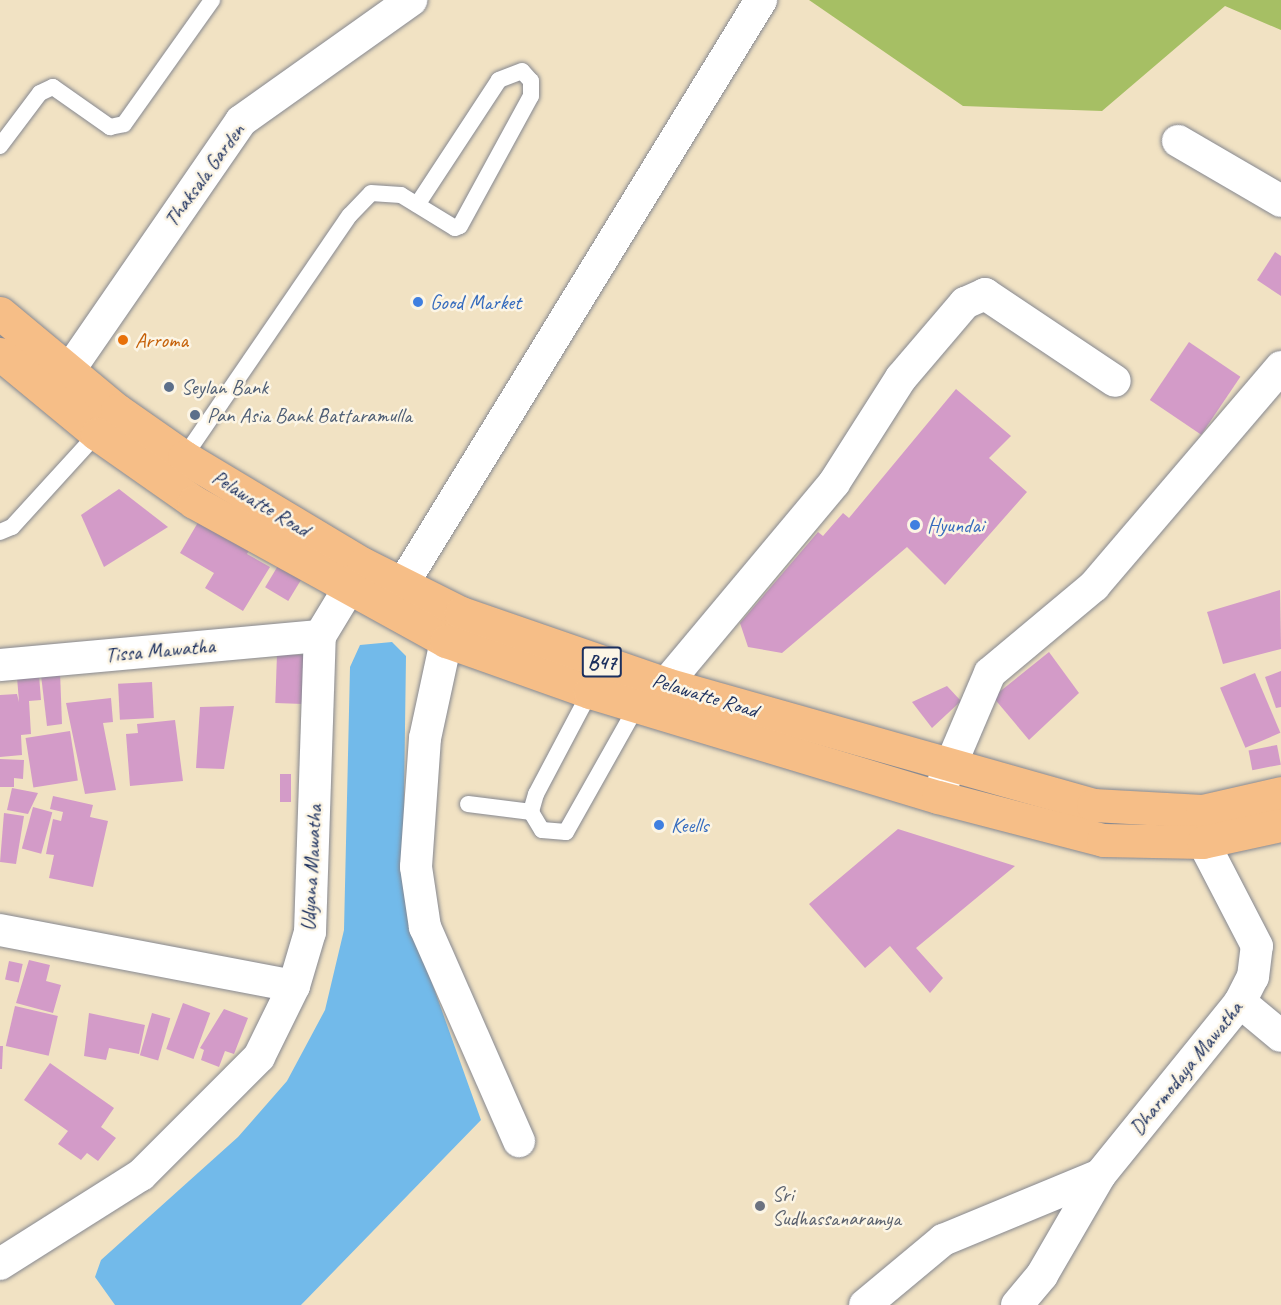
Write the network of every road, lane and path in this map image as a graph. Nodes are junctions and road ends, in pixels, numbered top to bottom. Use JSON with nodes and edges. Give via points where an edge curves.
{"nodes":[{"id":1,"x":212,"y":0,"type":"edge"},
{"id":2,"x":411,"y":0,"type":"edge"},
{"id":3,"x":761,"y":0,"type":"edge"},
{"id":4,"x":1178,"y":141,"type":"dead end"},
{"id":5,"x":0,"y":146,"type":"edge"},
{"id":6,"x":1281,"y":201,"type":"edge"},
{"id":7,"x":417,"y":205,"type":"junction"},
{"id":8,"x":0,"y":313,"type":"edge"},
{"id":9,"x":0,"y":354,"type":"edge"},
{"id":10,"x":1281,"y":367,"type":"edge"},
{"id":11,"x":68,"y":372,"type":"junction"},
{"id":12,"x":1115,"y":381,"type":"dead end"},
{"id":13,"x":97,"y":434,"type":"junction"},
{"id":14,"x":184,"y":457,"type":"junction"},
{"id":15,"x":0,"y":532,"type":"edge"},
{"id":16,"x":356,"y":577,"type":"junction"},
{"id":17,"x":405,"y":584,"type":"junction"},
{"id":18,"x":386,"y":611,"type":"junction"},
{"id":19,"x":461,"y":613,"type":"junction"},
{"id":20,"x":320,"y":636,"type":"junction"},
{"id":21,"x":446,"y":641,"type":"junction"},
{"id":22,"x":0,"y":665,"type":"edge"},
{"id":23,"x":666,"y":684,"type":"junction"},
{"id":24,"x":590,"y":692,"type":"junction"},
{"id":25,"x":637,"y":706,"type":"junction"},
{"id":26,"x":947,"y":765,"type":"junction"},
{"id":27,"x":1281,"y":793,"type":"edge"},
{"id":28,"x":938,"y":797,"type":"junction"},
{"id":29,"x":468,"y":804,"type":"dead end"},
{"id":30,"x":531,"y":812,"type":"junction"},
{"id":31,"x":1281,"y":825,"type":"edge"},
{"id":32,"x":1202,"y":826,"type":"junction"},
{"id":33,"x":0,"y":930,"type":"edge"},
{"id":34,"x":294,"y":986,"type":"junction"},
{"id":35,"x":1240,"y":1002,"type":"junction"},
{"id":36,"x":1281,"y":1036,"type":"edge"},
{"id":37,"x":519,"y":1141,"type":"dead end"},
{"id":38,"x":1100,"y":1175,"type":"junction"},
{"id":39,"x":0,"y":1264,"type":"edge"},
{"id":40,"x":865,"y":1305,"type":"edge"},
{"id":41,"x":1017,"y":1305,"type":"edge"}],
"edges":[{"from":1,"to":5,"type":"lane","via":[[124,124],[110,127],[53,87],[40,93]]},
{"from":2,"to":11,"type":"street","name":"Thaksala Garden","via":[[241,121]]},
{"from":3,"to":17,"type":"street"},
{"from":4,"to":6,"type":"street"},
{"from":7,"to":7,"type":"lane","via":[[455,228],[460,226],[531,96],[531,81],[522,71],[499,80]]},
{"from":7,"to":14,"type":"lane","via":[[401,195],[371,193],[350,214]]},
{"from":8,"to":11,"type":"main road","name":"Pelawatte Road","number":"B47"},
{"from":9,"to":13,"type":"main road","name":"Pelawatte Road","number":"B47"},
{"from":10,"to":26,"type":"street","via":[[1094,586],[990,673]]},
{"from":11,"to":14,"type":"main road","name":"Pelawatte Road","number":"B47"},
{"from":12,"to":23,"type":"street","via":[[985,294],[965,303],[901,378],[834,483]]},
{"from":13,"to":15,"type":"lane","via":[[12,527]]},
{"from":13,"to":16,"type":"main road","name":"Pelawatte Road","number":"B47","via":[[194,502]]},
{"from":14,"to":16,"type":"main road","name":"Pelawatte Road","number":"B47"},
{"from":16,"to":17,"type":"main road","name":"Pelawatte Road","number":"B47"},
{"from":16,"to":18,"type":"main road","name":"Pelawatte Road","number":"B47"},
{"from":16,"to":20,"type":"street","name":"Udyana Mawatha"},
{"from":17,"to":18,"type":"street"},
{"from":17,"to":19,"type":"main road","name":"Pelawatte Road","number":"B47"},
{"from":18,"to":21,"type":"main road","name":"Pelawatte Road","number":"B47"},
{"from":19,"to":21,"type":"street"},
{"from":19,"to":23,"type":"main road","name":"Pelawatte Road","number":"B47"},
{"from":20,"to":22,"type":"street","name":"Tissa Mawatha"},
{"from":20,"to":34,"type":"street","name":"Udyana Mawatha","via":[[310,932]]},
{"from":21,"to":24,"type":"main road","name":"Pelawatte Road","number":"B47"},
{"from":21,"to":37,"type":"street","via":[[425,738],[416,867],[424,917]]},
{"from":23,"to":26,"type":"main road","name":"Pelawatte Road","number":"B47"},
{"from":24,"to":25,"type":"main road","name":"Pelawatte Road","number":"B47"},
{"from":24,"to":30,"type":"lane"},
{"from":25,"to":28,"type":"main road","name":"Pelawatte Road","number":"B47"},
{"from":25,"to":30,"type":"lane","via":[[566,832],[542,830]]},
{"from":26,"to":28,"type":"street"},
{"from":26,"to":32,"type":"main road","name":"Pelawatte Road","number":"B47","via":[[1093,805]]},
{"from":27,"to":32,"type":"main road","name":"Pelawatte Road","number":"B47"},
{"from":28,"to":32,"type":"main road","name":"Pelawatte Road","number":"B47","via":[[1103,840]]},
{"from":29,"to":30,"type":"lane"},
{"from":31,"to":32,"type":"main road","name":"Pelawatte Road","number":"B47"},
{"from":32,"to":35,"type":"street","name":"Dharmodaya Mawatha","via":[[1257,946],[1253,977]]},
{"from":33,"to":34,"type":"street"},
{"from":34,"to":39,"type":"street","name":"Udyana Mawatha","via":[[260,1057],[141,1175]]},
{"from":35,"to":36,"type":"street"},
{"from":35,"to":38,"type":"street","name":"Dharmodaya Mawatha"},
{"from":38,"to":40,"type":"street","via":[[943,1240]]},
{"from":38,"to":41,"type":"street","name":"Dharmodaya Mawatha","via":[[1042,1275]]}]}
